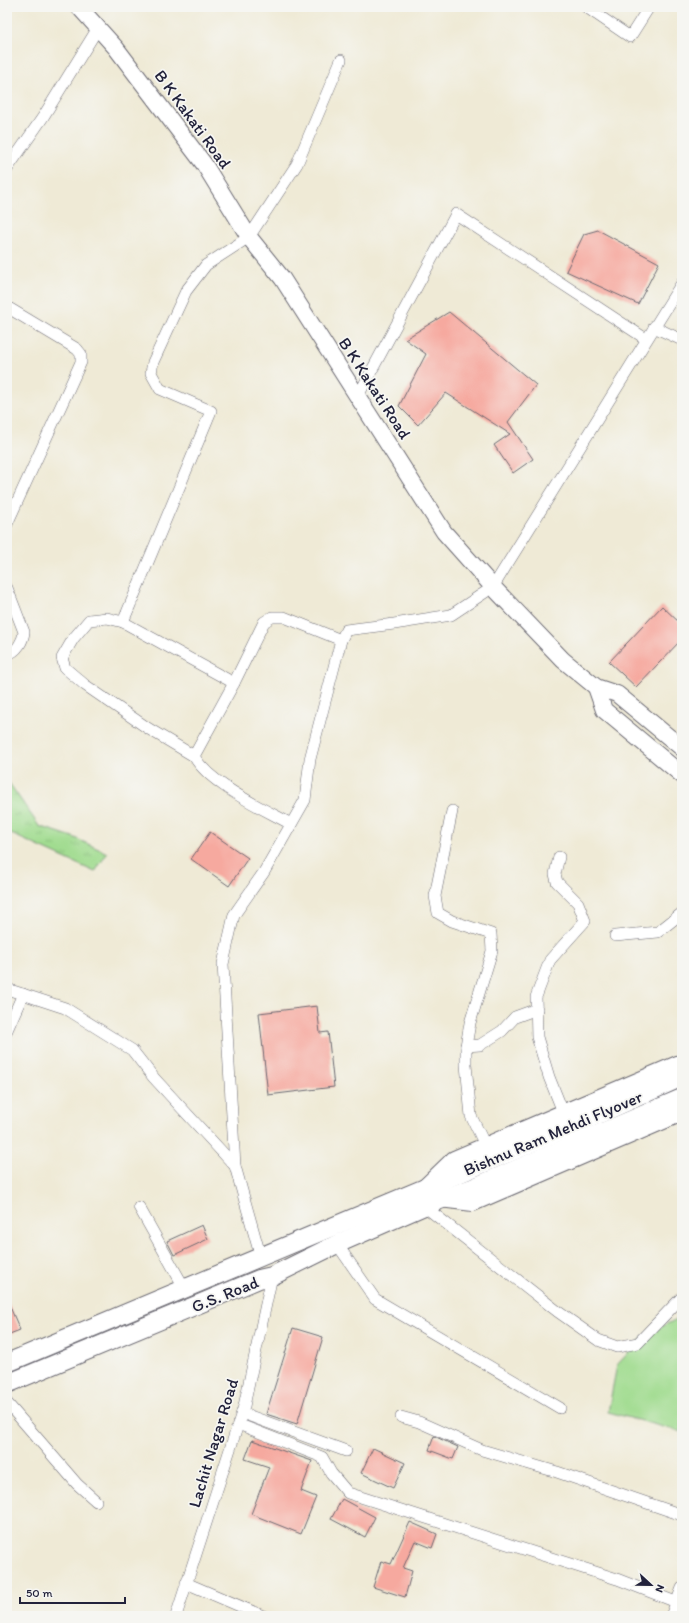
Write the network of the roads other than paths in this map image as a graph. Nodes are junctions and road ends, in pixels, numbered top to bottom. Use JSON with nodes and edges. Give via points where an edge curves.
{"nodes":[{"id":1,"x":79,"y":7,"type":"edge"},
{"id":2,"x":586,"y":7,"type":"edge"},
{"id":3,"x":649,"y":7,"type":"edge"},
{"id":4,"x":98,"y":28,"type":"junction"},
{"id":5,"x":341,"y":60,"type":"dead end"},
{"id":6,"x":7,"y":169,"type":"edge"},
{"id":7,"x":249,"y":237,"type":"junction"},
{"id":8,"x":682,"y":283,"type":"edge"},
{"id":9,"x":7,"y":307,"type":"edge"},
{"id":10,"x":654,"y":328,"type":"junction"},
{"id":11,"x":646,"y":339,"type":"junction"},
{"id":12,"x":682,"y":340,"type":"edge"},
{"id":13,"x":358,"y":396,"type":"junction"},
{"id":14,"x":7,"y":524,"type":"edge"},
{"id":15,"x":493,"y":587,"type":"junction"},
{"id":16,"x":7,"y":588,"type":"edge"},
{"id":17,"x":123,"y":622,"type":"junction"},
{"id":18,"x":342,"y":640,"type":"junction"},
{"id":19,"x":7,"y":654,"type":"edge"},
{"id":20,"x":234,"y":683,"type":"junction"},
{"id":21,"x":596,"y":687,"type":"junction"},
{"id":22,"x":682,"y":748,"type":"edge"},
{"id":23,"x":194,"y":756,"type":"junction"},
{"id":24,"x":682,"y":775,"type":"edge"},
{"id":25,"x":452,"y":811,"type":"dead end"},
{"id":26,"x":290,"y":824,"type":"junction"},
{"id":27,"x":559,"y":857,"type":"dead end"},
{"id":28,"x":682,"y":913,"type":"edge"},
{"id":29,"x":616,"y":936,"type":"dead end"},
{"id":30,"x":7,"y":989,"type":"edge"},
{"id":31,"x":23,"y":994,"type":"junction"},
{"id":32,"x":537,"y":1009,"type":"junction"},
{"id":33,"x":7,"y":1030,"type":"edge"},
{"id":34,"x":466,"y":1046,"type":"junction"},
{"id":35,"x":682,"y":1062,"type":"edge"},
{"id":36,"x":682,"y":1077,"type":"edge"},
{"id":37,"x":682,"y":1098,"type":"edge"},
{"id":38,"x":563,"y":1112,"type":"junction"},
{"id":39,"x":682,"y":1113,"type":"edge"},
{"id":40,"x":485,"y":1145,"type":"junction"},
{"id":41,"x":235,"y":1166,"type":"junction"},
{"id":42,"x":429,"y":1198,"type":"junction"},
{"id":43,"x":139,"y":1206,"type":"dead end"},
{"id":44,"x":337,"y":1244,"type":"junction"},
{"id":45,"x":260,"y":1258,"type":"junction"},
{"id":46,"x":272,"y":1276,"type":"junction"},
{"id":47,"x":185,"y":1289,"type":"junction"},
{"id":48,"x":682,"y":1297,"type":"edge"},
{"id":49,"x":7,"y":1363,"type":"edge"},
{"id":50,"x":7,"y":1384,"type":"edge"},
{"id":51,"x":7,"y":1403,"type":"edge"},
{"id":52,"x":560,"y":1408,"type":"dead end"},
{"id":53,"x":242,"y":1413,"type":"junction"},
{"id":54,"x":400,"y":1417,"type":"dead end"},
{"id":55,"x":238,"y":1424,"type":"junction"},
{"id":56,"x":346,"y":1451,"type":"dead end"},
{"id":57,"x":96,"y":1501,"type":"dead end"},
{"id":58,"x":682,"y":1515,"type":"edge"},
{"id":59,"x":186,"y":1583,"type":"junction"},
{"id":60,"x":682,"y":1588,"type":"edge"},
{"id":61,"x":676,"y":1602,"type":"junction"},
{"id":62,"x":176,"y":1616,"type":"edge"},
{"id":63,"x":263,"y":1616,"type":"edge"},
{"id":64,"x":671,"y":1616,"type":"edge"}],
"edges":[{"from":1,"to":4,"type":"main road","name":"B K Kakati Road"},
{"from":2,"to":3,"type":"street","via":[[630,37]]},
{"from":4,"to":6,"type":"street","via":[[43,117]]},
{"from":4,"to":7,"type":"main road","name":"B K Kakati Road","via":[[204,164]]},
{"from":5,"to":7,"type":"street","via":[[297,164]]},
{"from":7,"to":13,"type":"main road","name":"B K Kakati Road","via":[[282,278]]},
{"from":7,"to":17,"type":"street","via":[[206,265],[186,291],[154,362],[151,373],[160,389],[211,411]]},
{"from":8,"to":10,"type":"street"},
{"from":9,"to":14,"type":"street","via":[[76,349],[81,354],[81,362]]},
{"from":10,"to":11,"type":"street"},
{"from":10,"to":12,"type":"street"},
{"from":11,"to":13,"type":"street","via":[[456,214]]},
{"from":11,"to":15,"type":"street"},
{"from":13,"to":15,"type":"main road","name":"B K Kakati Road","via":[[444,532]]},
{"from":15,"to":18,"type":"street","via":[[451,616],[346,630]]},
{"from":15,"to":21,"type":"main road","name":"B K Kakati Road","via":[[564,660]]},
{"from":16,"to":19,"type":"street","via":[[24,632],[19,645]]},
{"from":17,"to":20,"type":"street"},
{"from":17,"to":23,"type":"street","via":[[107,618],[89,620],[62,658],[65,668],[85,685],[149,729]]},
{"from":18,"to":20,"type":"street","via":[[284,617],[272,617],[264,622]]},
{"from":18,"to":26,"type":"street","via":[[310,759],[305,800]]},
{"from":20,"to":23,"type":"street"},
{"from":21,"to":22,"type":"main road","name":"B K Kakati Road","via":[[617,694]]},
{"from":21,"to":24,"type":"main road","via":[[604,710]]},
{"from":23,"to":26,"type":"street","via":[[214,780]]},
{"from":25,"to":34,"type":"street","via":[[435,896],[438,913],[452,921],[491,934],[492,951],[470,1023]]},
{"from":26,"to":41,"type":"street","via":[[264,872],[234,915],[223,964]]},
{"from":27,"to":32,"type":"street","via":[[554,874],[557,882],[578,903],[585,921],[550,960],[536,997]]},
{"from":28,"to":29,"type":"street","via":[[658,932]]},
{"from":30,"to":31,"type":"street"},
{"from":31,"to":33,"type":"street"},
{"from":31,"to":41,"type":"street","via":[[65,1008],[132,1050],[154,1078]]},
{"from":32,"to":34,"type":"street","via":[[516,1017],[502,1031],[480,1045]]},
{"from":32,"to":38,"type":"street","via":[[537,1037]]},
{"from":34,"to":40,"type":"street","via":[[471,1116]]},
{"from":35,"to":38,"type":"main road"},
{"from":36,"to":42,"type":"main road","name":"Bishnu Ram Mehdi Flyover","via":[[465,1171]]},
{"from":37,"to":42,"type":"main road","name":"Bishnu Ram Mehdi Flyover","via":[[472,1188]]},
{"from":38,"to":40,"type":"main road"},
{"from":39,"to":42,"type":"main road","via":[[473,1203]]},
{"from":40,"to":42,"type":"main road","via":[[454,1159]]},
{"from":41,"to":45,"type":"street"},
{"from":42,"to":44,"type":"main road","name":"G.S. Road"},
{"from":42,"to":45,"type":"main road","name":"G.S. Road"},
{"from":42,"to":48,"type":"street","via":[[557,1311],[598,1340],[617,1348],[638,1344]]},
{"from":43,"to":47,"type":"street"},
{"from":44,"to":46,"type":"main road","name":"G.S. Road"},
{"from":44,"to":52,"type":"street","via":[[375,1300]]},
{"from":45,"to":47,"type":"main road","name":"G.S. Road"},
{"from":46,"to":50,"type":"main road","name":"G.S. Road","via":[[259,1279]]},
{"from":46,"to":53,"type":"street","name":"Lachit Nagar Road"},
{"from":47,"to":49,"type":"main road","name":"G.S. Road"},
{"from":51,"to":57,"type":"street","via":[[77,1484]]},
{"from":53,"to":55,"type":"street","name":"Lachit Nagar Road"},
{"from":53,"to":56,"type":"street"},
{"from":54,"to":58,"type":"street","via":[[419,1422],[482,1450],[557,1472]]},
{"from":55,"to":59,"type":"street","name":"Lachit Nagar Road"},
{"from":55,"to":61,"type":"street","via":[[322,1457],[331,1473],[348,1493],[617,1579]]},
{"from":59,"to":62,"type":"street","name":"Lachit Nagar Road"},
{"from":59,"to":63,"type":"street"},
{"from":60,"to":61,"type":"street"},
{"from":61,"to":64,"type":"street"}]}
